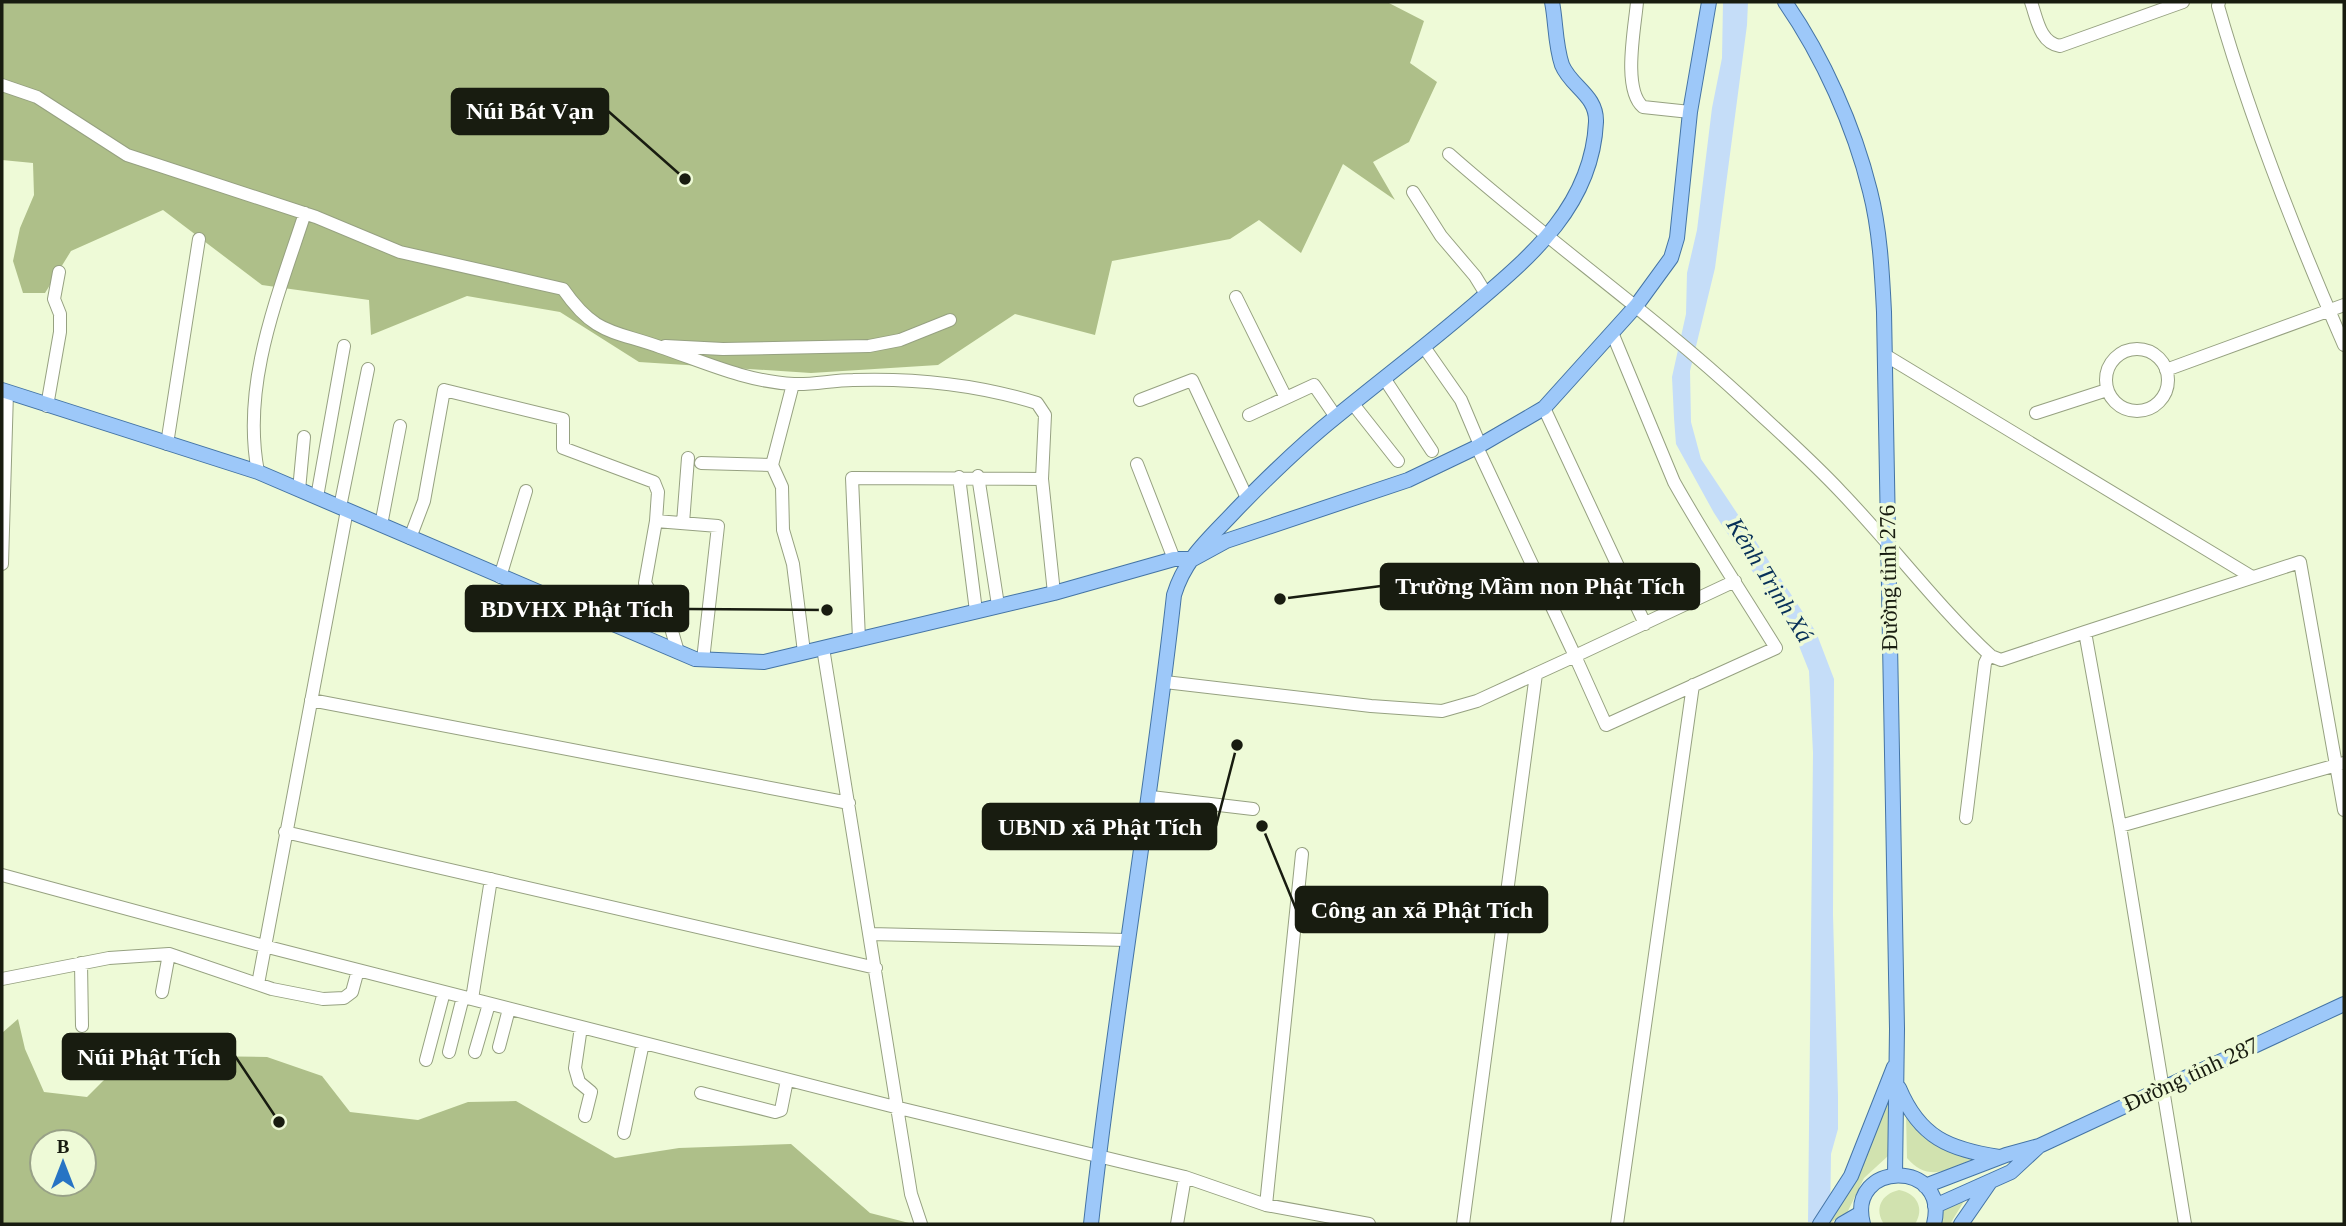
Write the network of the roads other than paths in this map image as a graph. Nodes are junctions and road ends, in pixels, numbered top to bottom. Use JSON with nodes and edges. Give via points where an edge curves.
{"nodes":[{"id":1,"x":1552,"y":2,"type":"edge"},
{"id":2,"x":1637,"y":2,"type":"edge"},
{"id":3,"x":1709,"y":2,"type":"edge"},
{"id":4,"x":2031,"y":2,"type":"edge"},
{"id":5,"x":2183,"y":2,"type":"edge"},
{"id":6,"x":2216,"y":3,"type":"edge"},
{"id":7,"x":1788,"y":4,"type":"edge"},
{"id":8,"x":2,"y":85,"type":"edge"},
{"id":9,"x":1690,"y":112,"type":"junction"},
{"id":10,"x":1449,"y":154,"type":"dead end"},
{"id":11,"x":1413,"y":192,"type":"dead end"},
{"id":12,"x":305,"y":213,"type":"junction"},
{"id":13,"x":1548,"y":237,"type":"junction"},
{"id":14,"x":199,"y":239,"type":"dead end"},
{"id":15,"x":59,"y":272,"type":"dead end"},
{"id":16,"x":1486,"y":294,"type":"junction"},
{"id":17,"x":1236,"y":297,"type":"dead end"},
{"id":18,"x":2344,"y":305,"type":"edge"},
{"id":19,"x":1636,"y":306,"type":"junction"},
{"id":20,"x":2329,"y":311,"type":"junction"},
{"id":21,"x":950,"y":320,"type":"dead end"},
{"id":22,"x":1613,"y":335,"type":"junction"},
{"id":23,"x":2344,"y":345,"type":"edge"},
{"id":24,"x":344,"y":346,"type":"dead end"},
{"id":25,"x":658,"y":346,"type":"junction"},
{"id":26,"x":1424,"y":347,"type":"junction"},
{"id":27,"x":1885,"y":355,"type":"junction"},
{"id":28,"x":368,"y":369,"type":"dead end"},
{"id":29,"x":2166,"y":370,"type":"junction"},
{"id":30,"x":1384,"y":378,"type":"junction"},
{"id":31,"x":793,"y":384,"type":"junction"},
{"id":32,"x":2107,"y":390,"type":"junction"},
{"id":33,"x":4,"y":391,"type":"edge"},
{"id":34,"x":1285,"y":396,"type":"junction"},
{"id":35,"x":1140,"y":400,"type":"dead end"},
{"id":36,"x":1353,"y":404,"type":"junction"},
{"id":37,"x":47,"y":406,"type":"junction"},
{"id":38,"x":1544,"y":408,"type":"junction"},
{"id":39,"x":2036,"y":413,"type":"dead end"},
{"id":40,"x":1249,"y":415,"type":"dead end"},
{"id":41,"x":1336,"y":417,"type":"junction"},
{"id":42,"x":400,"y":426,"type":"dead end"},
{"id":43,"x":304,"y":437,"type":"dead end"},
{"id":44,"x":167,"y":443,"type":"junction"},
{"id":45,"x":1478,"y":446,"type":"junction"},
{"id":46,"x":1432,"y":450,"type":"dead end"},
{"id":47,"x":688,"y":458,"type":"dead end"},
{"id":48,"x":1398,"y":461,"type":"dead end"},
{"id":49,"x":701,"y":463,"type":"dead end"},
{"id":50,"x":1137,"y":464,"type":"dead end"},
{"id":51,"x":772,"y":465,"type":"junction"},
{"id":52,"x":258,"y":472,"type":"junction"},
{"id":53,"x":978,"y":476,"type":"junction"},
{"id":54,"x":959,"y":477,"type":"junction"},
{"id":55,"x":1042,"y":479,"type":"junction"},
{"id":56,"x":299,"y":490,"type":"junction"},
{"id":57,"x":526,"y":491,"type":"dead end"},
{"id":58,"x":317,"y":497,"type":"junction"},
{"id":59,"x":1247,"y":498,"type":"junction"},
{"id":60,"x":343,"y":509,"type":"junction"},
{"id":61,"x":656,"y":521,"type":"junction"},
{"id":62,"x":682,"y":523,"type":"junction"},
{"id":63,"x":381,"y":525,"type":"junction"},
{"id":64,"x":411,"y":538,"type":"junction"},
{"id":65,"x":1887,"y":547,"type":"junction"},
{"id":66,"x":1174,"y":559,"type":"junction"},
{"id":67,"x":1189,"y":560,"type":"junction"},
{"id":68,"x":2,"y":564,"type":"edge"},
{"id":69,"x":500,"y":577,"type":"junction"},
{"id":70,"x":2252,"y":577,"type":"junction"},
{"id":71,"x":1735,"y":581,"type":"junction"},
{"id":72,"x":1054,"y":593,"type":"junction"},
{"id":73,"x":998,"y":605,"type":"junction"},
{"id":74,"x":976,"y":611,"type":"junction"},
{"id":75,"x":1645,"y":624,"type":"junction"},
{"id":76,"x":2084,"y":632,"type":"junction"},
{"id":77,"x":859,"y":639,"type":"junction"},
{"id":78,"x":823,"y":648,"type":"junction"},
{"id":79,"x":678,"y":652,"type":"junction"},
{"id":80,"x":804,"y":652,"type":"junction"},
{"id":81,"x":1989,"y":655,"type":"junction"},
{"id":82,"x":1575,"y":656,"type":"junction"},
{"id":83,"x":703,"y":660,"type":"junction"},
{"id":84,"x":1536,"y":674,"type":"junction"},
{"id":85,"x":1165,"y":682,"type":"junction"},
{"id":86,"x":1693,"y":685,"type":"junction"},
{"id":87,"x":311,"y":700,"type":"junction"},
{"id":88,"x":2340,"y":764,"type":"edge"},
{"id":89,"x":1151,"y":797,"type":"junction"},
{"id":90,"x":849,"y":803,"type":"junction"},
{"id":91,"x":1253,"y":809,"type":"dead end"},
{"id":92,"x":2344,"y":810,"type":"edge"},
{"id":93,"x":1966,"y":818,"type":"dead end"},
{"id":94,"x":2120,"y":826,"type":"junction"},
{"id":95,"x":285,"y":832,"type":"junction"},
{"id":96,"x":1302,"y":854,"type":"dead end"},
{"id":97,"x":2,"y":875,"type":"edge"},
{"id":98,"x":491,"y":879,"type":"junction"},
{"id":99,"x":870,"y":934,"type":"junction"},
{"id":100,"x":1127,"y":940,"type":"junction"},
{"id":101,"x":264,"y":946,"type":"junction"},
{"id":102,"x":169,"y":954,"type":"junction"},
{"id":103,"x":81,"y":963,"type":"junction"},
{"id":104,"x":876,"y":968,"type":"junction"},
{"id":105,"x":358,"y":970,"type":"junction"},
{"id":106,"x":2,"y":979,"type":"edge"},
{"id":107,"x":258,"y":984,"type":"junction"},
{"id":108,"x":162,"y":992,"type":"dead end"},
{"id":109,"x":444,"y":992,"type":"junction"},
{"id":110,"x":468,"y":998,"type":"junction"},
{"id":111,"x":489,"y":1003,"type":"junction"},
{"id":112,"x":2344,"y":1004,"type":"edge"},
{"id":113,"x":509,"y":1009,"type":"junction"},
{"id":114,"x":82,"y":1026,"type":"dead end"},
{"id":115,"x":581,"y":1027,"type":"junction"},
{"id":116,"x":643,"y":1043,"type":"junction"},
{"id":117,"x":499,"y":1047,"type":"dead end"},
{"id":118,"x":449,"y":1052,"type":"dead end"},
{"id":119,"x":475,"y":1052,"type":"dead end"},
{"id":120,"x":1897,"y":1059,"type":"junction"},
{"id":121,"x":426,"y":1060,"type":"dead end"},
{"id":122,"x":787,"y":1080,"type":"junction"},
{"id":123,"x":1897,"y":1082,"type":"junction"},
{"id":124,"x":2163,"y":1086,"type":"junction"},
{"id":125,"x":701,"y":1093,"type":"dead end"},
{"id":126,"x":899,"y":1108,"type":"junction"},
{"id":127,"x":585,"y":1116,"type":"dead end"},
{"id":128,"x":624,"y":1133,"type":"dead end"},
{"id":129,"x":2039,"y":1146,"type":"junction"},
{"id":130,"x":1098,"y":1155,"type":"junction"},
{"id":131,"x":2001,"y":1157,"type":"junction"},
{"id":132,"x":1895,"y":1175,"type":"junction"},
{"id":133,"x":1185,"y":1177,"type":"junction"},
{"id":134,"x":1991,"y":1181,"type":"junction"},
{"id":135,"x":1924,"y":1185,"type":"junction"},
{"id":136,"x":1266,"y":1205,"type":"junction"},
{"id":137,"x":1935,"y":1206,"type":"junction"},
{"id":138,"x":1862,"y":1219,"type":"edge"},
{"id":139,"x":921,"y":1224,"type":"edge"},
{"id":140,"x":1091,"y":1224,"type":"edge"},
{"id":141,"x":1177,"y":1224,"type":"edge"},
{"id":142,"x":1370,"y":1224,"type":"edge"},
{"id":143,"x":1463,"y":1224,"type":"edge"},
{"id":144,"x":1616,"y":1224,"type":"edge"},
{"id":145,"x":1820,"y":1224,"type":"edge"},
{"id":146,"x":1842,"y":1224,"type":"edge"},
{"id":147,"x":1934,"y":1224,"type":"edge"},
{"id":148,"x":1961,"y":1224,"type":"edge"},
{"id":149,"x":2185,"y":1224,"type":"edge"}],
"edges":[{"from":1,"to":13,"type":"main road","via":[[1563,65],[1575,86],[1591,100],[1596,123],[1580,190]]},
{"from":2,"to":9,"type":"street","via":[[1631,68],[1636,100],[1643,107]]},
{"from":3,"to":9,"type":"main road"},
{"from":4,"to":5,"type":"street","via":[[2044,37],[2060,46]]},
{"from":6,"to":20,"type":"street","via":[[2262,141]]},
{"from":7,"to":27,"type":"main road","name":"Đường tỉnh 276","via":[[1839,102],[1871,191],[1881,264]]},
{"from":8,"to":12,"type":"street","via":[[37,97],[127,155]]},
{"from":9,"to":19,"type":"main road","via":[[1675,247],[1666,267]]},
{"from":10,"to":13,"type":"street"},
{"from":11,"to":16,"type":"street"},
{"from":12,"to":25,"type":"street","via":[[400,252],[563,289],[600,329]]},
{"from":12,"to":52,"type":"street","via":[[264,336],[254,451]]},
{"from":13,"to":16,"type":"main road"},
{"from":13,"to":19,"type":"street"},
{"from":14,"to":44,"type":"street"},
{"from":15,"to":37,"type":"street","via":[[54,299],[60,332]]},
{"from":16,"to":26,"type":"main road"},
{"from":17,"to":34,"type":"street"},
{"from":18,"to":20,"type":"street"},
{"from":19,"to":22,"type":"main road"},
{"from":19,"to":65,"type":"street","via":[[1842,492]]},
{"from":20,"to":23,"type":"street"},
{"from":20,"to":29,"type":"street"},
{"from":21,"to":25,"type":"street","via":[[900,340],[869,346]]},
{"from":22,"to":38,"type":"main road"},
{"from":22,"to":71,"type":"street","via":[[1674,482]]},
{"from":24,"to":58,"type":"street"},
{"from":25,"to":31,"type":"street","via":[[726,372]]},
{"from":26,"to":30,"type":"main road"},
{"from":26,"to":45,"type":"street","via":[[1461,400]]},
{"from":27,"to":65,"type":"main road","name":"Đường tỉnh 276"},
{"from":27,"to":70,"type":"street"},
{"from":28,"to":60,"type":"street"},
{"from":29,"to":32,"type":"street","via":[[2153,353],[2132,349],[2113,359],[2105,379]]},
{"from":29,"to":32,"type":"street","via":[[2167,389],[2147,410],[2118,406]]},
{"from":30,"to":36,"type":"main road"},
{"from":30,"to":46,"type":"street"},
{"from":31,"to":51,"type":"street"},
{"from":31,"to":55,"type":"street","via":[[939,381],[992,389],[1037,403],[1045,415]]},
{"from":32,"to":39,"type":"street"},
{"from":33,"to":37,"type":"main road"},
{"from":33,"to":68,"type":"street"},
{"from":34,"to":40,"type":"street"},
{"from":34,"to":41,"type":"street","via":[[1314,386]]},
{"from":35,"to":59,"type":"street","via":[[1192,380]]},
{"from":36,"to":41,"type":"main road"},
{"from":36,"to":48,"type":"street"},
{"from":37,"to":44,"type":"main road"},
{"from":38,"to":45,"type":"main road"},
{"from":38,"to":75,"type":"street"},
{"from":41,"to":59,"type":"main road"},
{"from":42,"to":63,"type":"street"},
{"from":43,"to":56,"type":"street"},
{"from":44,"to":52,"type":"main road"},
{"from":45,"to":67,"type":"main road","via":[[1408,480],[1226,541]]},
{"from":45,"to":82,"type":"street"},
{"from":47,"to":62,"type":"street"},
{"from":49,"to":51,"type":"street"},
{"from":50,"to":66,"type":"street"},
{"from":51,"to":80,"type":"street","via":[[782,487],[783,530],[793,564]]},
{"from":52,"to":56,"type":"main road"},
{"from":53,"to":54,"type":"street"},
{"from":53,"to":55,"type":"street"},
{"from":53,"to":73,"type":"street"},
{"from":54,"to":74,"type":"street"},
{"from":54,"to":77,"type":"street","via":[[852,478]]},
{"from":55,"to":72,"type":"street"},
{"from":56,"to":58,"type":"main road"},
{"from":57,"to":69,"type":"street"},
{"from":58,"to":60,"type":"main road"},
{"from":59,"to":67,"type":"main road"},
{"from":60,"to":63,"type":"main road"},
{"from":60,"to":87,"type":"street"},
{"from":61,"to":62,"type":"street"},
{"from":61,"to":64,"type":"street","via":[[654,482],[563,448],[563,419],[444,390],[424,501]]},
{"from":61,"to":79,"type":"street","via":[[645,583],[671,628]]},
{"from":62,"to":83,"type":"street","via":[[718,526]]},
{"from":63,"to":64,"type":"main road"},
{"from":64,"to":69,"type":"main road"},
{"from":65,"to":81,"type":"street"},
{"from":65,"to":120,"type":"main road","name":"Đường tỉnh 276"},
{"from":66,"to":67,"type":"main road"},
{"from":66,"to":72,"type":"main road"},
{"from":67,"to":85,"type":"main road","via":[[1174,595]]},
{"from":69,"to":79,"type":"main road"},
{"from":70,"to":76,"type":"street"},
{"from":70,"to":88,"type":"street","via":[[2300,562]]},
{"from":71,"to":75,"type":"street"},
{"from":71,"to":86,"type":"street","via":[[1776,648]]},
{"from":72,"to":73,"type":"main road"},
{"from":73,"to":74,"type":"main road"},
{"from":74,"to":77,"type":"main road"},
{"from":75,"to":82,"type":"street"},
{"from":76,"to":81,"type":"street","via":[[2001,660]]},
{"from":76,"to":94,"type":"street"},
{"from":77,"to":78,"type":"main road"},
{"from":78,"to":80,"type":"main road"},
{"from":78,"to":90,"type":"street"},
{"from":79,"to":83,"type":"main road"},
{"from":80,"to":83,"type":"main road","via":[[764,662]]},
{"from":81,"to":93,"type":"street"},
{"from":82,"to":84,"type":"street"},
{"from":82,"to":86,"type":"street","via":[[1606,724]]},
{"from":84,"to":85,"type":"street","via":[[1463,707],[1429,712]]},
{"from":84,"to":143,"type":"street"},
{"from":85,"to":89,"type":"main road"},
{"from":86,"to":144,"type":"street"},
{"from":87,"to":90,"type":"street"},
{"from":87,"to":95,"type":"street"},
{"from":88,"to":92,"type":"street"},
{"from":88,"to":94,"type":"street"},
{"from":89,"to":91,"type":"street"},
{"from":89,"to":100,"type":"main road"},
{"from":90,"to":99,"type":"street"},
{"from":94,"to":124,"type":"street"},
{"from":95,"to":98,"type":"street"},
{"from":95,"to":101,"type":"street"},
{"from":96,"to":136,"type":"street"},
{"from":97,"to":101,"type":"street"},
{"from":98,"to":104,"type":"street"},
{"from":98,"to":110,"type":"street"},
{"from":99,"to":100,"type":"street"},
{"from":99,"to":104,"type":"street"},
{"from":100,"to":130,"type":"main road"},
{"from":101,"to":105,"type":"street"},
{"from":101,"to":107,"type":"street"},
{"from":102,"to":103,"type":"street"},
{"from":102,"to":107,"type":"street"},
{"from":102,"to":108,"type":"street"},
{"from":103,"to":106,"type":"street"},
{"from":103,"to":114,"type":"street"},
{"from":104,"to":126,"type":"street"},
{"from":105,"to":107,"type":"street","via":[[352,992],[344,998],[323,999]]},
{"from":105,"to":109,"type":"street"},
{"from":109,"to":110,"type":"street"},
{"from":109,"to":121,"type":"street"},
{"from":110,"to":111,"type":"street"},
{"from":110,"to":118,"type":"street"},
{"from":111,"to":113,"type":"street"},
{"from":111,"to":119,"type":"street"},
{"from":112,"to":124,"type":"main road","name":"Đường tỉnh 287"},
{"from":113,"to":115,"type":"street"},
{"from":113,"to":117,"type":"street"},
{"from":115,"to":116,"type":"street"},
{"from":115,"to":127,"type":"street","via":[[575,1068],[579,1082],[591,1092]]},
{"from":116,"to":122,"type":"street"},
{"from":116,"to":128,"type":"street"},
{"from":120,"to":123,"type":"main road","name":"Đường tỉnh 276"},
{"from":120,"to":145,"type":"main road","via":[[1851,1176]]},
{"from":122,"to":125,"type":"street","via":[[781,1110],[775,1112]]},
{"from":122,"to":126,"type":"street"},
{"from":123,"to":131,"type":"main road","via":[[1908,1110],[1933,1136],[1950,1146]]},
{"from":123,"to":132,"type":"main road","name":"Đường tỉnh 276"},
{"from":124,"to":129,"type":"main road","name":"Đường tỉnh 287"},
{"from":124,"to":149,"type":"street"},
{"from":126,"to":130,"type":"street"},
{"from":126,"to":139,"type":"street","via":[[914,1211]]},
{"from":129,"to":131,"type":"main road","name":"Đường tỉnh 287"},
{"from":129,"to":134,"type":"main road","name":"Đường tỉnh 287","via":[[2011,1172]]},
{"from":130,"to":133,"type":"street"},
{"from":130,"to":140,"type":"main road"},
{"from":131,"to":135,"type":"main road","name":"Đường tỉnh 287"},
{"from":132,"to":135,"type":"main road"},
{"from":132,"to":138,"type":"main road","via":[[1870,1187]]},
{"from":133,"to":136,"type":"street"},
{"from":133,"to":141,"type":"street"},
{"from":134,"to":137,"type":"main road","name":"Đường tỉnh 287"},
{"from":134,"to":148,"type":"main road"},
{"from":135,"to":137,"type":"main road"},
{"from":136,"to":142,"type":"street"},
{"from":137,"to":147,"type":"main road"},
{"from":138,"to":146,"type":"main road"}]}
